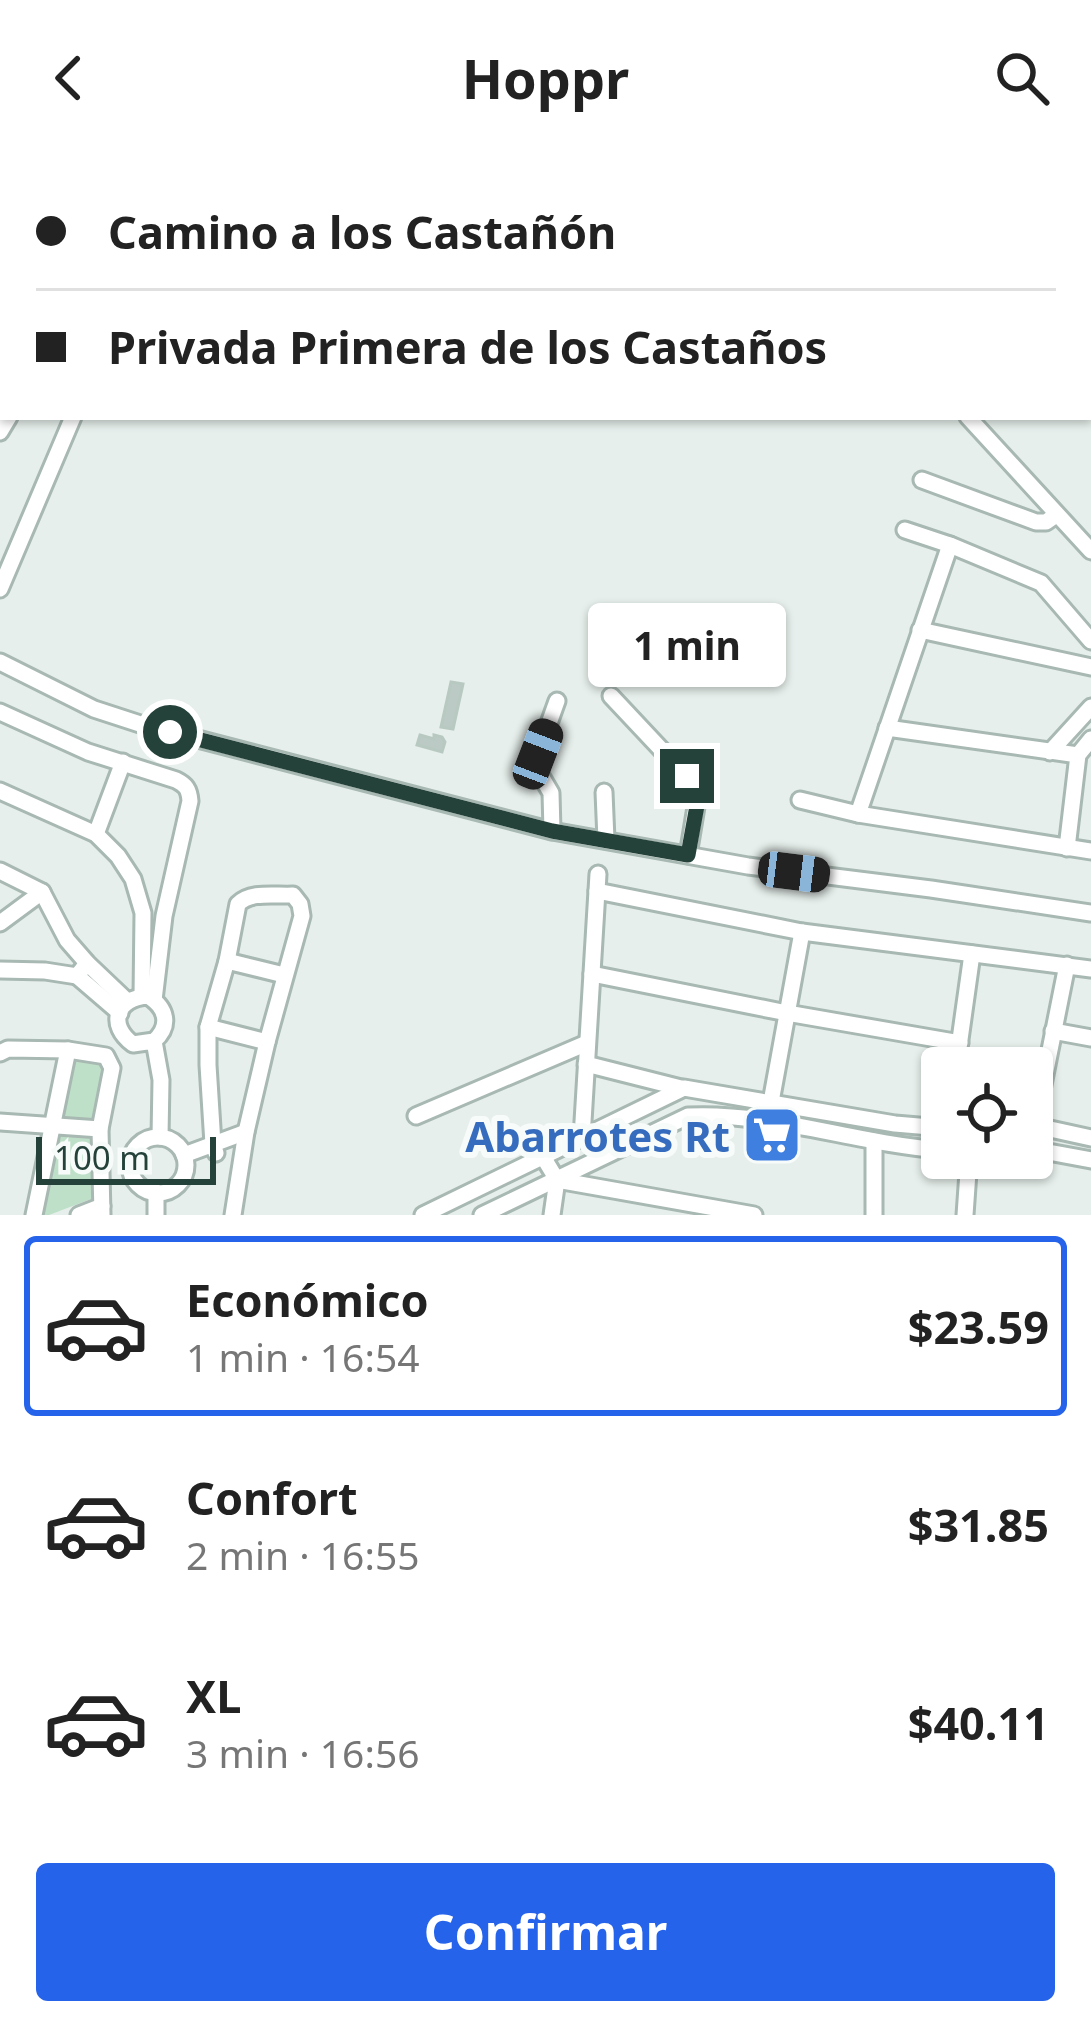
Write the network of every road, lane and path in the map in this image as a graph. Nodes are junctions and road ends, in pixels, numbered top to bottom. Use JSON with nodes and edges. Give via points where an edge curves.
{"nodes":[{"id":1,"x":72,"y":420,"type":"edge"},
{"id":2,"x":971,"y":420,"type":"edge"},
{"id":3,"x":922,"y":480,"type":"dead end"},
{"id":4,"x":1056,"y":515,"type":"junction"},
{"id":5,"x":905,"y":530,"type":"dead end"},
{"id":6,"x":950,"y":545,"type":"junction"},
{"id":7,"x":1091,"y":551,"type":"edge"},
{"id":8,"x":0,"y":589,"type":"edge"},
{"id":9,"x":920,"y":630,"type":"junction"},
{"id":10,"x":1091,"y":641,"type":"edge"},
{"id":11,"x":0,"y":662,"type":"edge"},
{"id":12,"x":1091,"y":668,"type":"edge"},
{"id":13,"x":611,"y":697,"type":"dead end"},
{"id":14,"x":557,"y":701,"type":"dead end"},
{"id":15,"x":1091,"y":706,"type":"edge"},
{"id":16,"x":0,"y":712,"type":"edge"},
{"id":17,"x":886,"y":728,"type":"junction"},
{"id":18,"x":1091,"y":739,"type":"edge"},
{"id":19,"x":1050,"y":752,"type":"junction"},
{"id":20,"x":1078,"y":755,"type":"junction"},
{"id":21,"x":123,"y":762,"type":"junction"},
{"id":22,"x":0,"y":791,"type":"edge"},
{"id":23,"x":604,"y":792,"type":"dead end"},
{"id":24,"x":800,"y":800,"type":"dead end"},
{"id":25,"x":858,"y":814,"type":"junction"},
{"id":26,"x":552,"y":831,"type":"junction"},
{"id":27,"x":96,"y":834,"type":"junction"},
{"id":28,"x":606,"y":840,"type":"junction"},
{"id":29,"x":1067,"y":848,"type":"junction"},
{"id":30,"x":1091,"y":851,"type":"edge"},
{"id":31,"x":688,"y":855,"type":"junction"},
{"id":32,"x":0,"y":871,"type":"edge"},
{"id":33,"x":43,"y":892,"type":"junction"},
{"id":34,"x":142,"y":913,"type":"junction"},
{"id":35,"x":1091,"y":913,"type":"edge"},
{"id":36,"x":164,"y":916,"type":"junction"},
{"id":37,"x":0,"y":922,"type":"edge"},
{"id":38,"x":802,"y":932,"type":"junction"},
{"id":39,"x":972,"y":953,"type":"junction"},
{"id":40,"x":227,"y":961,"type":"junction"},
{"id":41,"x":1066,"y":965,"type":"junction"},
{"id":42,"x":1091,"y":969,"type":"edge"},
{"id":43,"x":0,"y":970,"type":"edge"},
{"id":44,"x":82,"y":970,"type":"junction"},
{"id":45,"x":592,"y":974,"type":"junction"},
{"id":46,"x":284,"y":975,"type":"junction"},
{"id":47,"x":136,"y":1002,"type":"junction"},
{"id":48,"x":787,"y":1013,"type":"junction"},
{"id":49,"x":208,"y":1027,"type":"junction"},
{"id":50,"x":1053,"y":1031,"type":"junction"},
{"id":51,"x":1091,"y":1038,"type":"edge"},
{"id":52,"x":154,"y":1041,"type":"junction"},
{"id":53,"x":266,"y":1042,"type":"junction"},
{"id":54,"x":960,"y":1042,"type":"junction"},
{"id":55,"x":587,"y":1043,"type":"junction"},
{"id":56,"x":959,"y":1047,"type":"edge"},
{"id":57,"x":1050,"y":1047,"type":"edge"},
{"id":58,"x":68,"y":1050,"type":"junction"},
{"id":59,"x":0,"y":1053,"type":"edge"},
{"id":60,"x":586,"y":1064,"type":"junction"},
{"id":61,"x":684,"y":1088,"type":"junction"},
{"id":62,"x":771,"y":1102,"type":"junction"},
{"id":63,"x":823,"y":1110,"type":"junction"},
{"id":64,"x":416,"y":1116,"type":"dead end"},
{"id":65,"x":0,"y":1122,"type":"edge"},
{"id":66,"x":53,"y":1124,"type":"junction"},
{"id":67,"x":921,"y":1126,"type":"edge"},
{"id":68,"x":100,"y":1129,"type":"junction"},
{"id":69,"x":1053,"y":1129,"type":"edge"},
{"id":70,"x":820,"y":1130,"type":"junction"},
{"id":71,"x":160,"y":1137,"type":"junction"},
{"id":72,"x":245,"y":1138,"type":"junction"},
{"id":73,"x":582,"y":1138,"type":"junction"},
{"id":74,"x":1091,"y":1138,"type":"edge"},
{"id":75,"x":874,"y":1142,"type":"junction"},
{"id":76,"x":100,"y":1148,"type":"junction"},
{"id":77,"x":215,"y":1148,"type":"junction"},
{"id":78,"x":921,"y":1148,"type":"edge"},
{"id":79,"x":134,"y":1151,"type":"junction"},
{"id":80,"x":1053,"y":1153,"type":"edge"},
{"id":81,"x":542,"y":1155,"type":"junction"},
{"id":82,"x":185,"y":1159,"type":"junction"},
{"id":83,"x":1091,"y":1160,"type":"edge"},
{"id":84,"x":131,"y":1171,"type":"junction"},
{"id":85,"x":101,"y":1172,"type":"junction"},
{"id":86,"x":968,"y":1179,"type":"edge"},
{"id":87,"x":557,"y":1180,"type":"junction"},
{"id":88,"x":156,"y":1192,"type":"junction"},
{"id":89,"x":102,"y":1210,"type":"edge"},
{"id":90,"x":34,"y":1215,"type":"edge"},
{"id":91,"x":79,"y":1215,"type":"edge"},
{"id":92,"x":156,"y":1215,"type":"edge"},
{"id":93,"x":233,"y":1215,"type":"edge"},
{"id":94,"x":423,"y":1215,"type":"edge"},
{"id":95,"x":482,"y":1215,"type":"edge"},
{"id":96,"x":552,"y":1215,"type":"edge"},
{"id":97,"x":754,"y":1215,"type":"edge"},
{"id":98,"x":874,"y":1215,"type":"edge"},
{"id":99,"x":965,"y":1215,"type":"edge"}],
"edges":[{"from":1,"to":8,"type":"street"},
{"from":2,"to":4,"type":"street"},
{"from":3,"to":4,"type":"street","via":[[1036,522]]},
{"from":4,"to":7,"type":"street"},
{"from":5,"to":6,"type":"street"},
{"from":6,"to":9,"type":"street"},
{"from":6,"to":10,"type":"street","via":[[1041,583]]},
{"from":9,"to":12,"type":"street"},
{"from":9,"to":17,"type":"street"},
{"from":11,"to":26,"type":"street","via":[[140,724]]},
{"from":13,"to":31,"type":"street","via":[[687,776],[698,800]]},
{"from":14,"to":26,"type":"street","via":[[537,769],[551,793]]},
{"from":15,"to":19,"type":"street"},
{"from":16,"to":21,"type":"street"},
{"from":17,"to":19,"type":"street"},
{"from":17,"to":25,"type":"street"},
{"from":18,"to":20,"type":"street"},
{"from":19,"to":20,"type":"street"},
{"from":20,"to":29,"type":"street"},
{"from":21,"to":27,"type":"street"},
{"from":21,"to":36,"type":"street","via":[[190,792]]},
{"from":22,"to":27,"type":"street"},
{"from":23,"to":28,"type":"street"},
{"from":24,"to":25,"type":"street"},
{"from":25,"to":29,"type":"street"},
{"from":26,"to":28,"type":"street"},
{"from":27,"to":34,"type":"street","via":[[133,880]]},
{"from":28,"to":31,"type":"street"},
{"from":29,"to":30,"type":"street"},
{"from":31,"to":35,"type":"street"},
{"from":32,"to":33,"type":"street"},
{"from":33,"to":37,"type":"street"},
{"from":33,"to":44,"type":"street"},
{"from":34,"to":36,"type":"street"},
{"from":34,"to":47,"type":"street"},
{"from":36,"to":47,"type":"street"},
{"from":38,"to":39,"type":"street"},
{"from":38,"to":45,"type":"street","via":[[598,882]]},
{"from":38,"to":48,"type":"street"},
{"from":39,"to":41,"type":"street"},
{"from":39,"to":54,"type":"street"},
{"from":40,"to":46,"type":"street"},
{"from":40,"to":46,"type":"street","via":[[242,899],[293,896],[302,916]]},
{"from":40,"to":49,"type":"street"},
{"from":41,"to":42,"type":"street"},
{"from":41,"to":50,"type":"street"},
{"from":43,"to":44,"type":"street"},
{"from":44,"to":47,"type":"street"},
{"from":45,"to":48,"type":"street"},
{"from":45,"to":55,"type":"street"},
{"from":46,"to":53,"type":"street"},
{"from":47,"to":52,"type":"street","via":[[162,1009],[166,1021]]},
{"from":47,"to":52,"type":"street","via":[[119,1028],[140,1045]]},
{"from":48,"to":54,"type":"street"},
{"from":48,"to":62,"type":"street"},
{"from":49,"to":53,"type":"street"},
{"from":49,"to":77,"type":"street"},
{"from":50,"to":51,"type":"street"},
{"from":50,"to":57,"type":"street"},
{"from":52,"to":71,"type":"street"},
{"from":53,"to":72,"type":"street"},
{"from":54,"to":56,"type":"street"},
{"from":55,"to":60,"type":"street"},
{"from":55,"to":64,"type":"street"},
{"from":58,"to":59,"type":"street"},
{"from":58,"to":66,"type":"street"},
{"from":58,"to":68,"type":"street","via":[[100,1053],[112,1068]]},
{"from":60,"to":61,"type":"street"},
{"from":60,"to":73,"type":"street"},
{"from":61,"to":62,"type":"street"},
{"from":61,"to":73,"type":"street"},
{"from":62,"to":63,"type":"street"},
{"from":63,"to":67,"type":"street"},
{"from":63,"to":70,"type":"street"},
{"from":65,"to":66,"type":"street"},
{"from":66,"to":68,"type":"street"},
{"from":66,"to":90,"type":"street"},
{"from":68,"to":76,"type":"street"},
{"from":69,"to":74,"type":"street"},
{"from":70,"to":75,"type":"street"},
{"from":70,"to":87,"type":"street","via":[[688,1116]]},
{"from":71,"to":79,"type":"street"},
{"from":71,"to":82,"type":"street"},
{"from":72,"to":77,"type":"street"},
{"from":72,"to":93,"type":"street"},
{"from":73,"to":81,"type":"street"},
{"from":75,"to":78,"type":"street"},
{"from":75,"to":98,"type":"street"},
{"from":76,"to":79,"type":"street"},
{"from":76,"to":85,"type":"street"},
{"from":77,"to":82,"type":"street"},
{"from":79,"to":84,"type":"street"},
{"from":80,"to":83,"type":"street"},
{"from":81,"to":87,"type":"street"},
{"from":81,"to":94,"type":"street"},
{"from":82,"to":88,"type":"street","via":[[180,1181]]},
{"from":84,"to":85,"type":"street"},
{"from":84,"to":88,"type":"street"},
{"from":85,"to":89,"type":"street"},
{"from":86,"to":99,"type":"street"},
{"from":87,"to":95,"type":"street"},
{"from":87,"to":96,"type":"street"},
{"from":87,"to":97,"type":"street"},
{"from":88,"to":92,"type":"street"},
{"from":89,"to":91,"type":"street"}]}
